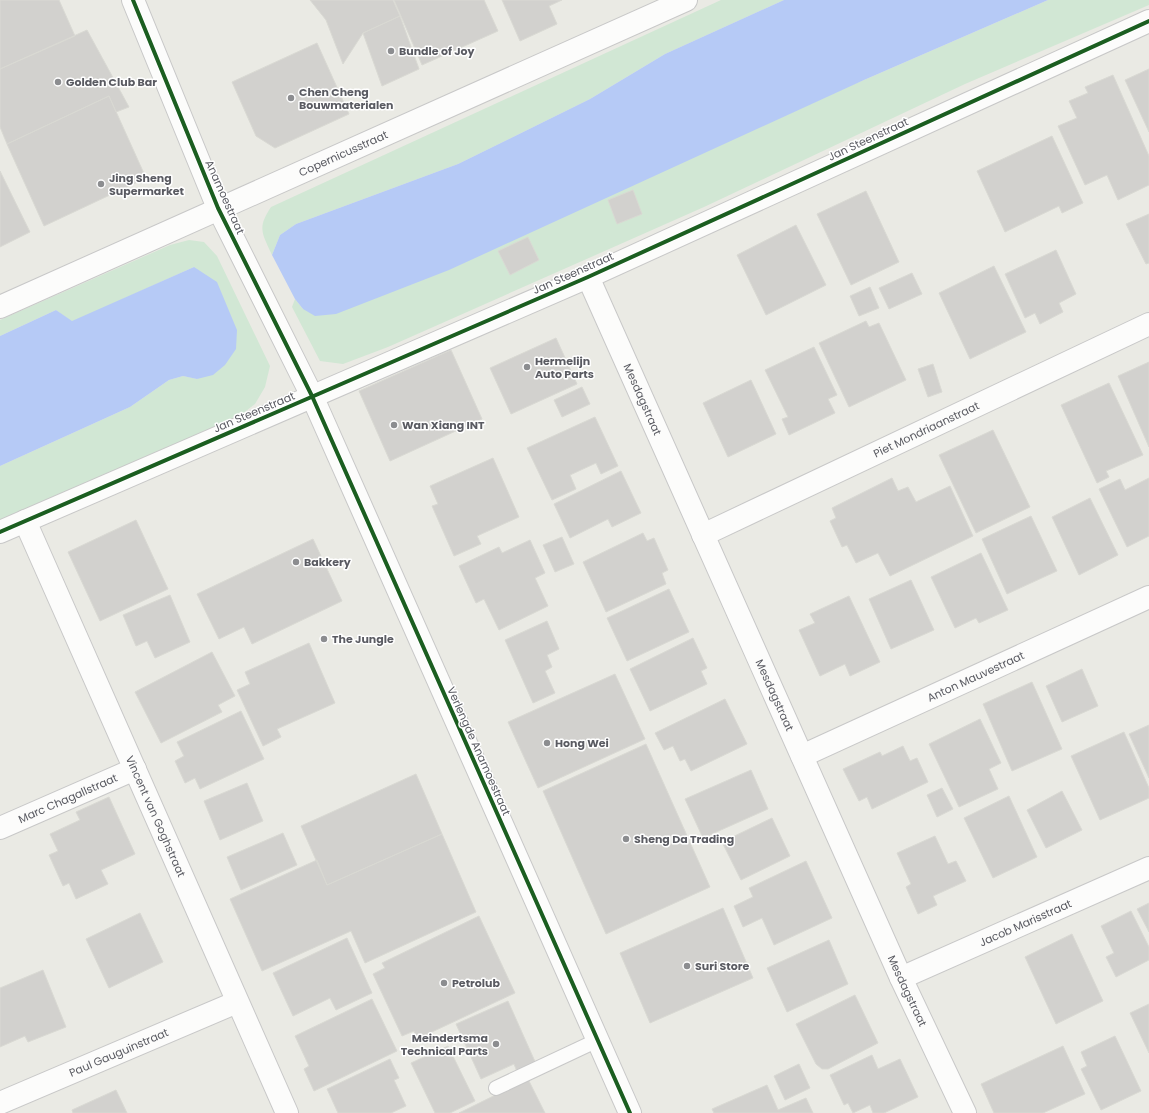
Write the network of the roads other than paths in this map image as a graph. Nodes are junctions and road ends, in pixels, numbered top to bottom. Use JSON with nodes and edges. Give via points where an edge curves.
{"nodes":[{"id":1,"x":133,"y":0,"type":"edge"},
{"id":2,"x":686,"y":0,"type":"edge"},
{"id":3,"x":1149,"y":21,"type":"edge"},
{"id":4,"x":218,"y":208,"type":"junction"},
{"id":5,"x":588,"y":277,"type":"junction"},
{"id":6,"x":0,"y":307,"type":"edge"},
{"id":7,"x":1149,"y":324,"type":"edge"},
{"id":8,"x":312,"y":396,"type":"junction"},
{"id":9,"x":25,"y":520,"type":"junction"},
{"id":10,"x":0,"y":532,"type":"edge"},
{"id":11,"x":703,"y":534,"type":"junction"},
{"id":12,"x":1149,"y":597,"type":"edge"},
{"id":13,"x":802,"y":756,"type":"junction"},
{"id":14,"x":135,"y":769,"type":"junction"},
{"id":15,"x":0,"y":828,"type":"edge"},
{"id":16,"x":1149,"y":868,"type":"edge"},
{"id":17,"x":901,"y":978,"type":"junction"},
{"id":18,"x":237,"y":1002,"type":"junction"},
{"id":19,"x":598,"y":1040,"type":"junction"},
{"id":20,"x":496,"y":1088,"type":"dead end"},
{"id":21,"x":0,"y":1104,"type":"edge"},
{"id":22,"x":287,"y":1113,"type":"edge"},
{"id":23,"x":630,"y":1113,"type":"edge"},
{"id":24,"x":965,"y":1113,"type":"edge"}],
"edges":[{"from":1,"to":4,"type":"street","name":"Anamoestraat"},
{"from":2,"to":4,"type":"street","name":"Copernicusstraat"},
{"from":3,"to":5,"type":"street","name":"Jan Steenstraat"},
{"from":4,"to":6,"type":"street","name":"Copernicusstraat"},
{"from":4,"to":8,"type":"street","name":"Anamoestraat"},
{"from":5,"to":8,"type":"street","name":"Jan Steenstraat"},
{"from":5,"to":11,"type":"street","name":"Mesdagstraat"},
{"from":7,"to":11,"type":"street","name":"Piet Mondriaanstraat"},
{"from":8,"to":9,"type":"street","name":"Jan Steenstraat"},
{"from":8,"to":19,"type":"street","name":"Verlengde Anamoestraat"},
{"from":9,"to":10,"type":"street","name":"Jan Steenstraat"},
{"from":9,"to":14,"type":"street","name":"Vincent van Goghstraat"},
{"from":11,"to":13,"type":"street","name":"Mesdagstraat"},
{"from":12,"to":13,"type":"street","name":"Anton Mauvestraat"},
{"from":13,"to":17,"type":"street","name":"Mesdagstraat"},
{"from":14,"to":15,"type":"street","name":"Marc Chagallstraat"},
{"from":14,"to":18,"type":"street","name":"Vincent van Goghstraat"},
{"from":16,"to":17,"type":"street","name":"Jacob Marisstraat"},
{"from":17,"to":24,"type":"street","name":"Mesdagstraat"},
{"from":18,"to":21,"type":"street","name":"Paul Gauguinstraat"},
{"from":18,"to":22,"type":"street","name":"Vincent van Goghstraat"},
{"from":19,"to":20,"type":"lane"},
{"from":19,"to":23,"type":"street","name":"Verlengde Anamoestraat"}]}
